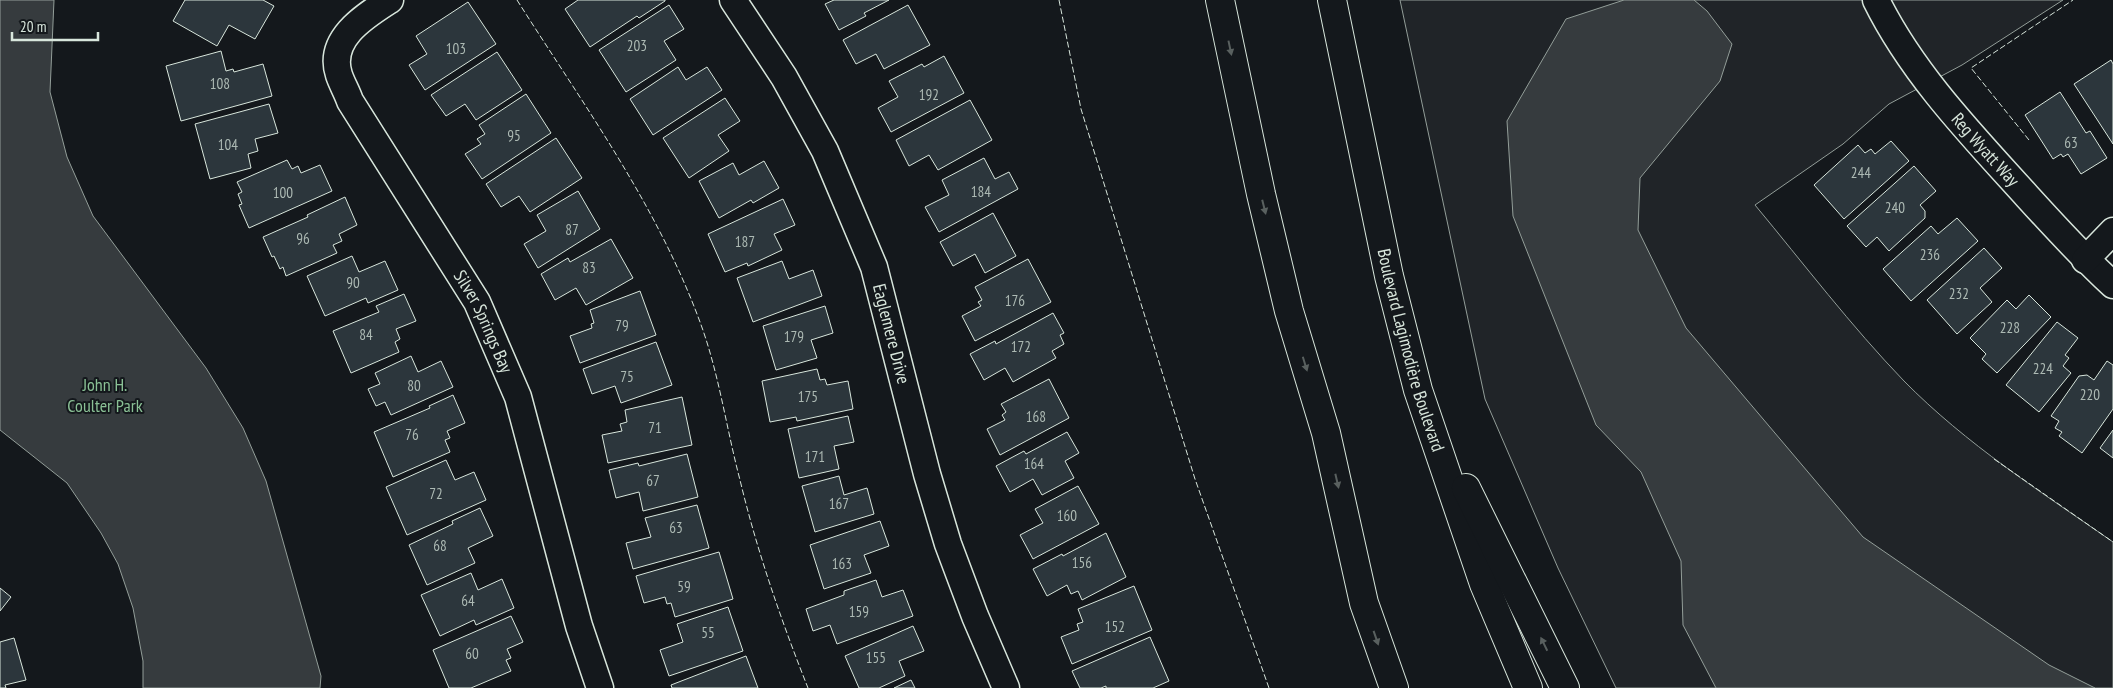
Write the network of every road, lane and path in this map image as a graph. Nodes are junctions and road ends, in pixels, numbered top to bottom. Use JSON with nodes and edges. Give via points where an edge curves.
{"nodes":[{"id":1,"x":390,"y":0,"type":"edge"},
{"id":2,"x":734,"y":0,"type":"edge"},
{"id":3,"x":1220,"y":0,"type":"edge"},
{"id":4,"x":1332,"y":0,"type":"edge"},
{"id":5,"x":1876,"y":0,"type":"edge"},
{"id":6,"x":2113,"y":231,"type":"edge"},
{"id":7,"x":2085,"y":260,"type":"junction"},
{"id":8,"x":2113,"y":285,"type":"edge"},
{"id":9,"x":1418,"y":390,"type":"junction"},
{"id":10,"x":600,"y":688,"type":"edge"},
{"id":11,"x":1006,"y":688,"type":"edge"},
{"id":12,"x":1394,"y":688,"type":"edge"},
{"id":13,"x":1528,"y":688,"type":"edge"},
{"id":14,"x":1565,"y":688,"type":"edge"}],
"edges":[{"from":1,"to":10,"type":"street","name":"Silver Springs Bay","via":[[361,18],[342,40],[339,74],[350,101],[477,302],[518,397],[579,626]]},
{"from":2,"to":11,"type":"street","name":"Eaglemere Drive","via":[[784,77],[825,151],[874,267],[948,544]]},
{"from":3,"to":12,"type":"main road","one_way":true,"via":[[1289,311],[1326,433],[1364,603]]},
{"from":4,"to":9,"type":"main road","name":"Boulevard Lagimodière Boulevard","via":[[1388,276]]},
{"from":5,"to":7,"type":"street","name":"Reg Wyatt Way","via":[[1929,84]]},
{"from":6,"to":7,"type":"street"},
{"from":7,"to":8,"type":"street","name":"Reg Wyatt Way"},
{"from":9,"to":13,"type":"main road","name":"Boulevard Lagimodière Boulevard","via":[[1484,584]]},
{"from":14,"to":9,"type":"main road","one_way":true}]}
